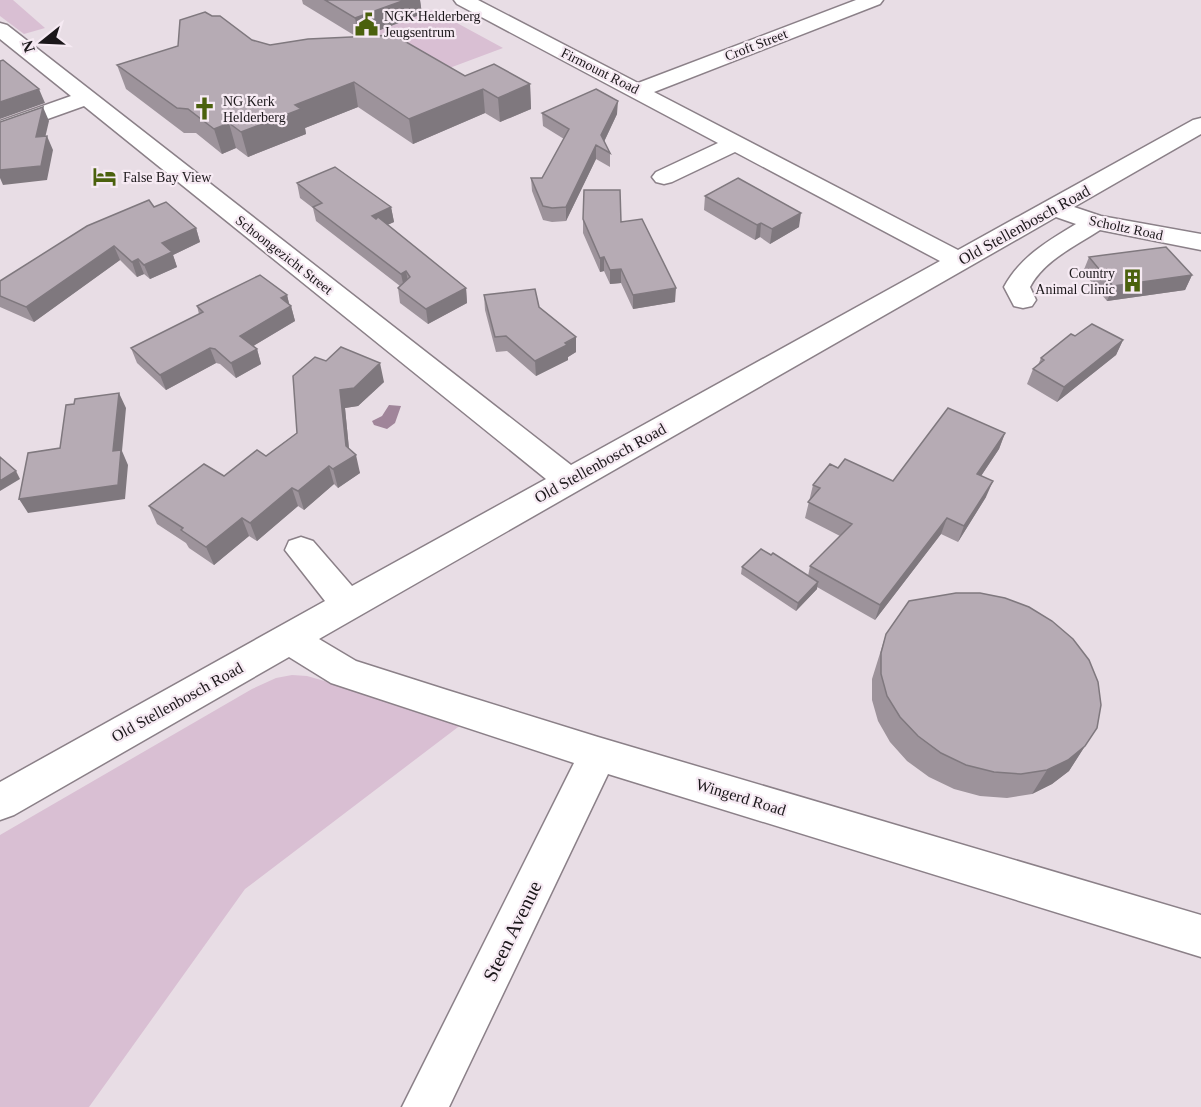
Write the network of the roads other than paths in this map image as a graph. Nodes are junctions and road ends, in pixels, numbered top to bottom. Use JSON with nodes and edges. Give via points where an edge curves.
{"nodes":[{"id":1,"x":464,"y":0,"type":"edge"},
{"id":2,"x":873,"y":0,"type":"edge"},
{"id":3,"x":5,"y":39,"type":"edge"},
{"id":4,"x":639,"y":90,"type":"junction"},
{"id":5,"x":87,"y":98,"type":"junction"},
{"id":6,"x":1201,"y":125,"type":"edge"},
{"id":7,"x":0,"y":129,"type":"edge"},
{"id":8,"x":736,"y":142,"type":"junction"},
{"id":9,"x":664,"y":177,"type":"dead end"},
{"id":10,"x":1053,"y":208,"type":"junction"},
{"id":11,"x":1096,"y":222,"type":"junction"},
{"id":12,"x":1201,"y":242,"type":"edge"},
{"id":13,"x":958,"y":261,"type":"junction"},
{"id":14,"x":1023,"y":300,"type":"dead end"},
{"id":15,"x":568,"y":480,"type":"junction"},
{"id":16,"x":301,"y":550,"type":"dead end"},
{"id":17,"x":349,"y":606,"type":"junction"},
{"id":18,"x":289,"y":639,"type":"junction"},
{"id":19,"x":598,"y":754,"type":"junction"},
{"id":20,"x":0,"y":802,"type":"edge"},
{"id":21,"x":1201,"y":936,"type":"edge"},
{"id":22,"x":425,"y":1107,"type":"edge"}],
"edges":[{"from":1,"to":4,"type":"street","name":"Firmount Road"},
{"from":2,"to":4,"type":"street","name":"Croft Street"},
{"from":3,"to":5,"type":"street","name":"Schoongezicht Street"},
{"from":4,"to":8,"type":"street","name":"Firmount Road"},
{"from":5,"to":7,"type":"street"},
{"from":5,"to":15,"type":"street","name":"Schoongezicht Street"},
{"from":6,"to":10,"type":"street","name":"Old Stellenbosch Road"},
{"from":8,"to":9,"type":"street"},
{"from":8,"to":13,"type":"street","name":"Firmount Road"},
{"from":10,"to":11,"type":"street","name":"Scholtz Road"},
{"from":10,"to":13,"type":"street","name":"Old Stellenbosch Road"},
{"from":11,"to":12,"type":"street","name":"Scholtz Road"},
{"from":11,"to":14,"type":"street","via":[[1043,256],[1020,279],[1018,294]]},
{"from":13,"to":15,"type":"street","name":"Old Stellenbosch Road"},
{"from":15,"to":17,"type":"street","name":"Old Stellenbosch Road"},
{"from":16,"to":17,"type":"street"},
{"from":17,"to":18,"type":"street","name":"Old Stellenbosch Road"},
{"from":18,"to":19,"type":"street","name":"Wingerd Road","via":[[344,672]]},
{"from":18,"to":20,"type":"street","name":"Old Stellenbosch Road"},
{"from":19,"to":21,"type":"street","name":"Wingerd Road"},
{"from":19,"to":22,"type":"street","name":"Steen Avenue"}]}
